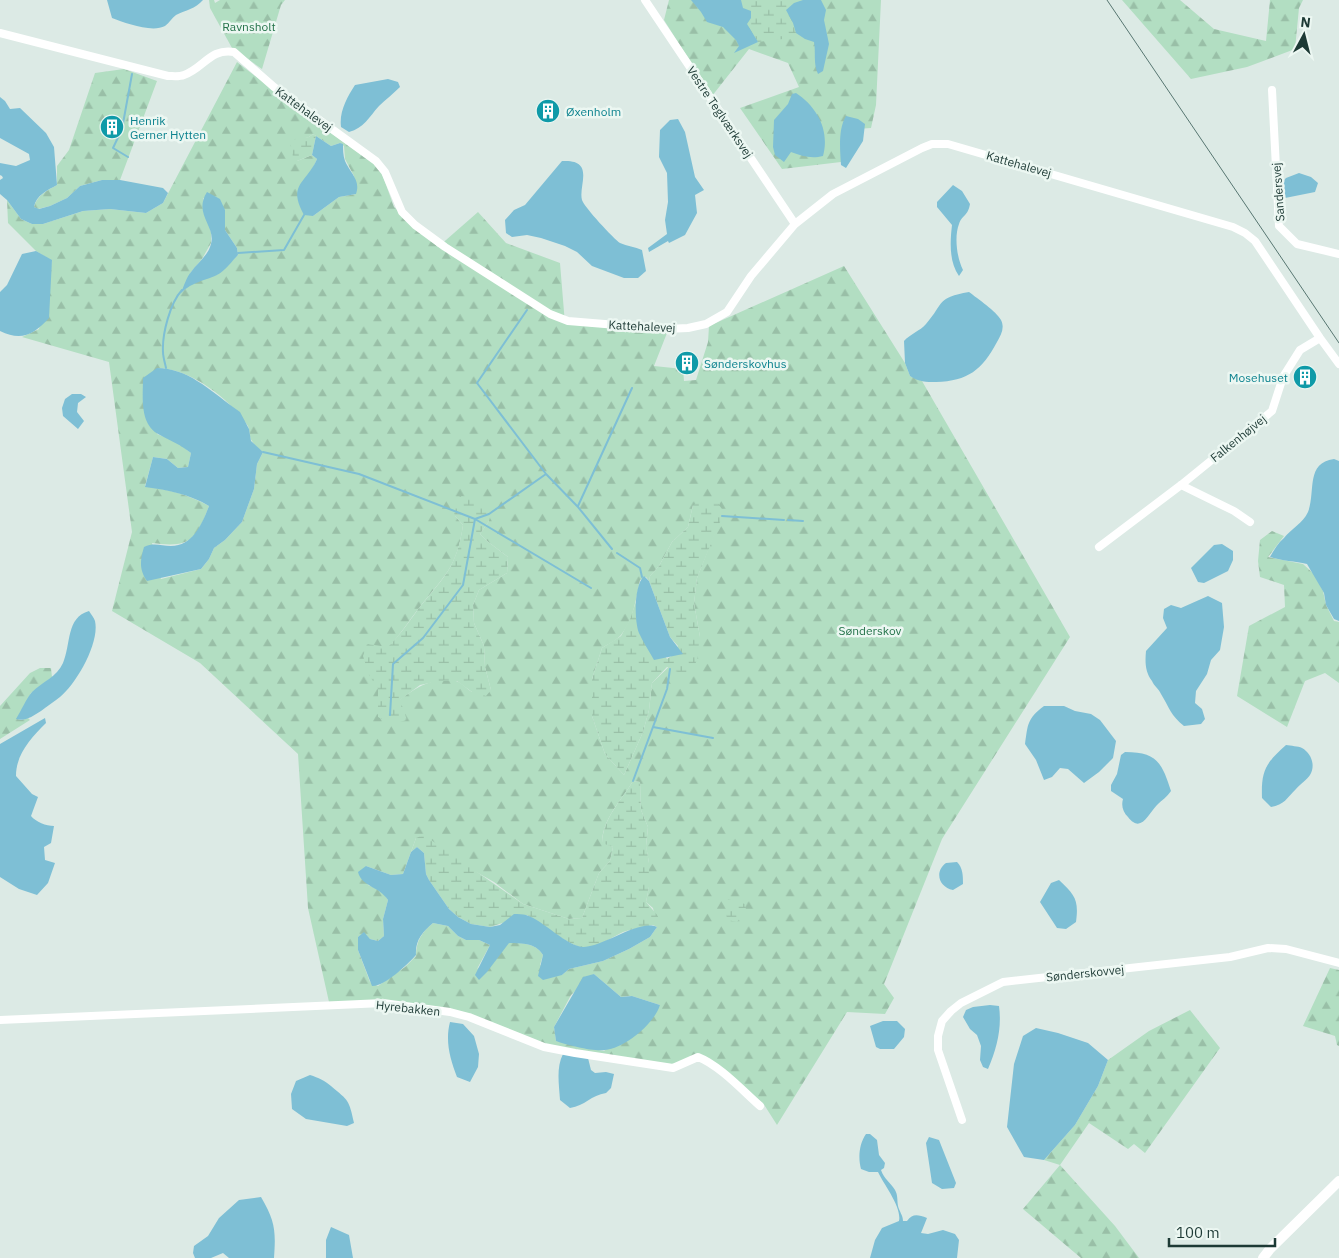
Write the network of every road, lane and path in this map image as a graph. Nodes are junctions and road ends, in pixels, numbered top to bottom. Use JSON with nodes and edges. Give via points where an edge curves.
{"nodes":[{"id":1,"x":645,"y":0,"type":"edge"},
{"id":2,"x":0,"y":33,"type":"edge"},
{"id":3,"x":1272,"y":90,"type":"dead end"},
{"id":4,"x":795,"y":224,"type":"junction"},
{"id":5,"x":1339,"y":254,"type":"edge"},
{"id":6,"x":1320,"y":338,"type":"junction"},
{"id":7,"x":1339,"y":364,"type":"edge"},
{"id":8,"x":1181,"y":484,"type":"junction"},
{"id":9,"x":1250,"y":522,"type":"dead end"},
{"id":10,"x":1099,"y":547,"type":"dead end"},
{"id":11,"x":1339,"y":963,"type":"edge"},
{"id":12,"x":0,"y":1020,"type":"edge"},
{"id":13,"x":760,"y":1106,"type":"dead end"},
{"id":14,"x":962,"y":1120,"type":"dead end"},
{"id":15,"x":1339,"y":1181,"type":"edge"},
{"id":16,"x":1263,"y":1258,"type":"edge"}],
"edges":[{"from":1,"to":4,"type":"street","name":"Vestre Teglværksvej"},
{"from":2,"to":4,"type":"street","name":"Kattehalevej","via":[[168,76],[186,75],[218,52],[234,52],[274,87],[376,161],[385,172],[402,212],[414,225],[550,314],[568,321],[666,329],[706,324],[727,312],[751,276]]},
{"from":3,"to":5,"type":"street","name":"Sandersvej","via":[[1279,226],[1297,244]]},
{"from":4,"to":6,"type":"street","name":"Kattehalevej","via":[[833,194],[922,148],[948,144],[1245,233],[1254,241]]},
{"from":6,"to":7,"type":"street","name":"Kattehalevej"},
{"from":6,"to":8,"type":"street","name":"Falkenhøjvej","via":[[1300,350],[1283,377],[1272,411]]},
{"from":8,"to":9,"type":"street"},
{"from":8,"to":10,"type":"street","name":"Falkenhøjvej"},
{"from":11,"to":14,"type":"street","name":"Sønderskovvej","via":[[1286,949],[1268,948],[1230,957],[1003,982],[961,1003],[942,1022],[938,1050]]},
{"from":12,"to":13,"type":"street","name":"Hyrebakken","via":[[383,1003],[450,1012],[544,1047],[575,1053],[674,1068],[698,1058],[713,1066]]},
{"from":15,"to":16,"type":"street"}]}
